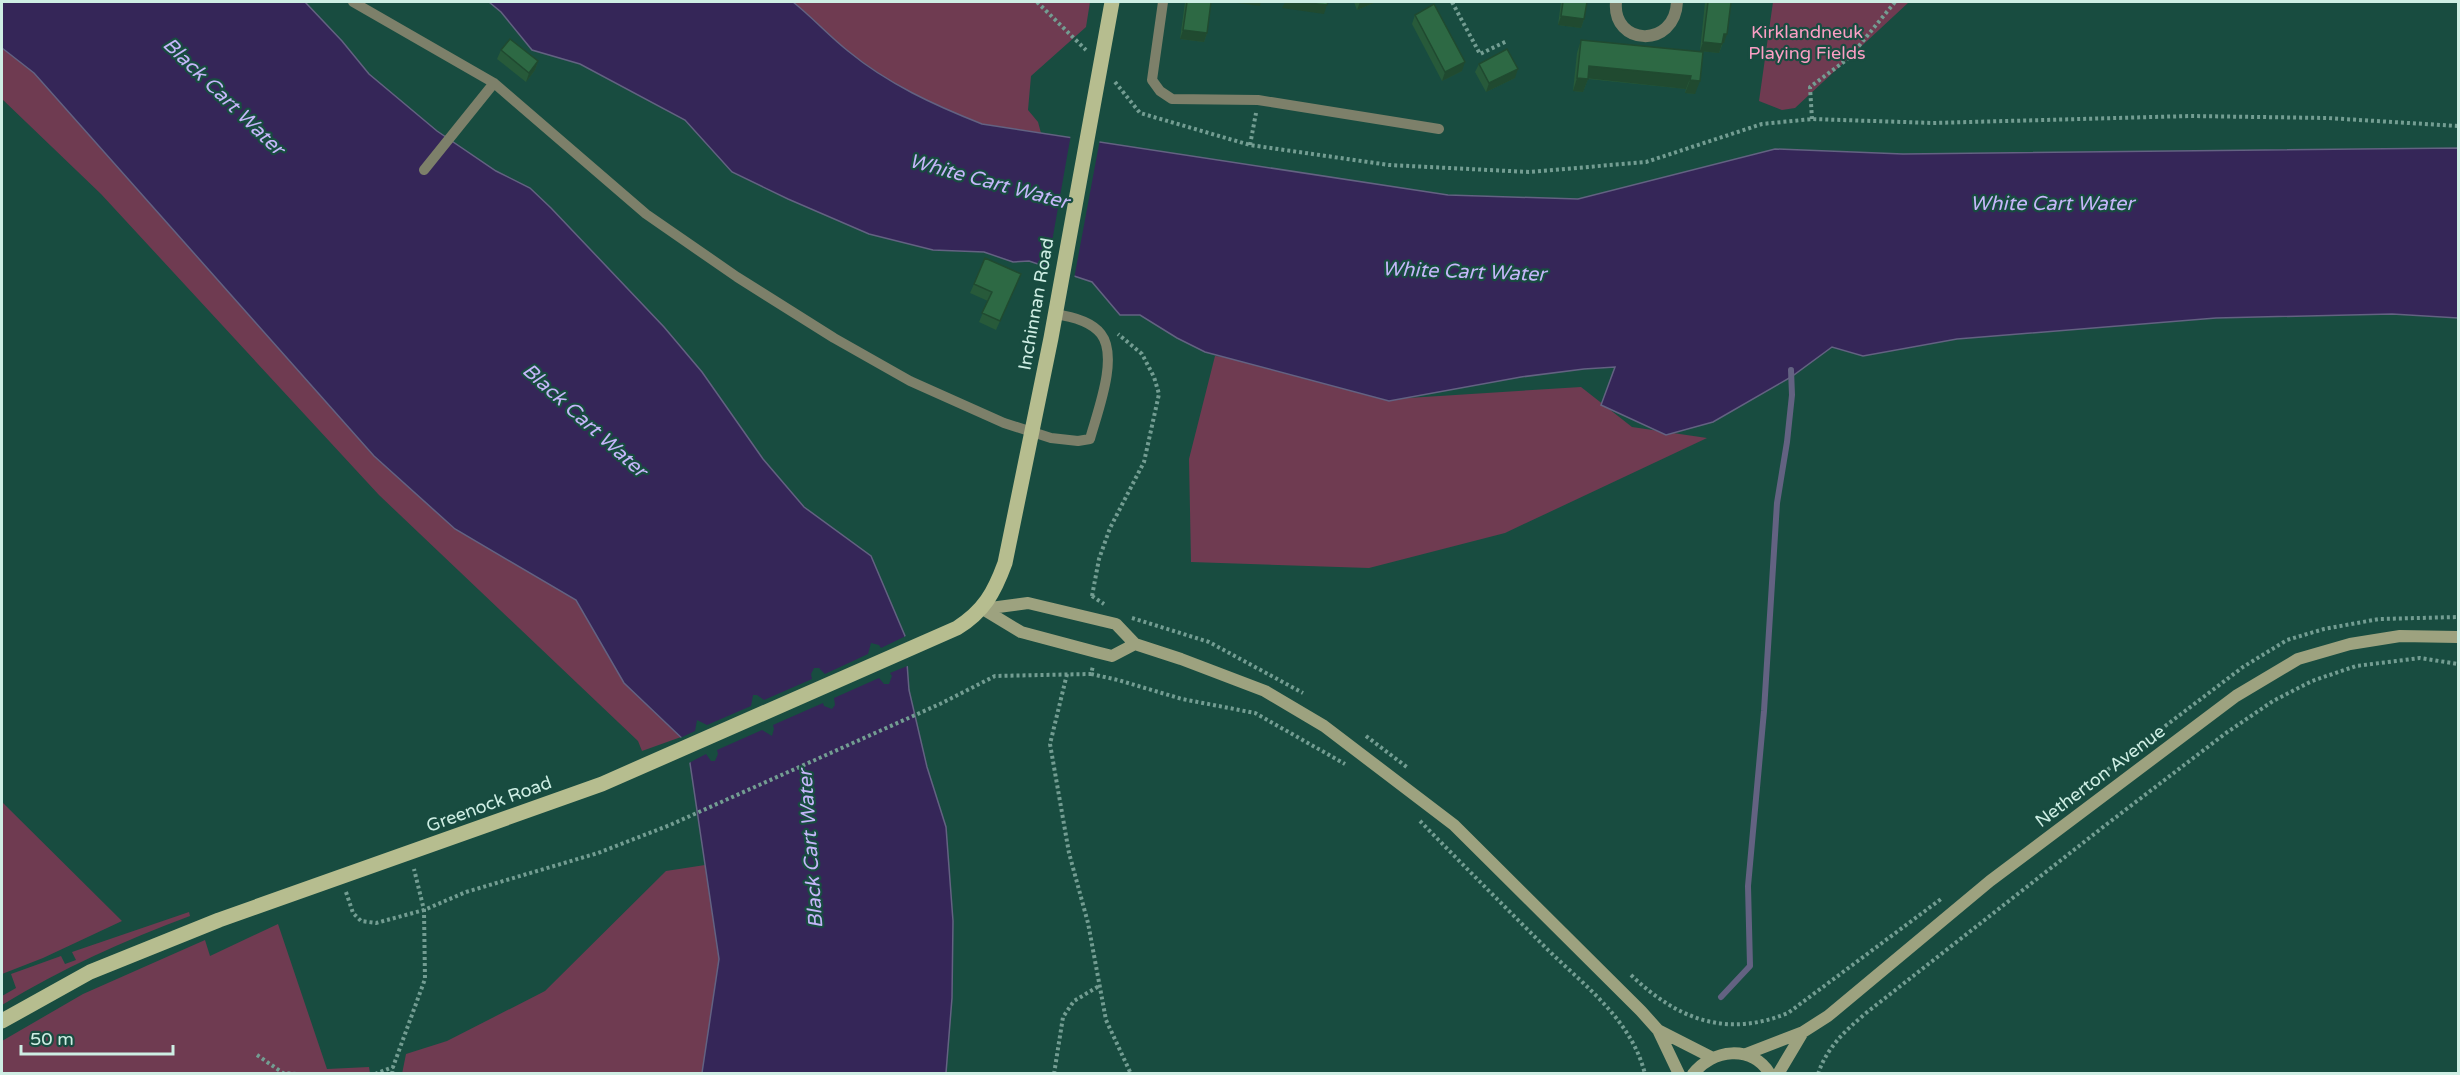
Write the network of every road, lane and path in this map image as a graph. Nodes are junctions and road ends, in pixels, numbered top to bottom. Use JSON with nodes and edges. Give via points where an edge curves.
{"nodes":[{"id":1,"x":353,"y":2,"type":"edge"},
{"id":2,"x":1037,"y":2,"type":"edge"},
{"id":3,"x":1112,"y":2,"type":"edge"},
{"id":4,"x":1163,"y":2,"type":"edge"},
{"id":5,"x":1452,"y":2,"type":"edge"},
{"id":6,"x":1616,"y":2,"type":"edge"},
{"id":7,"x":1677,"y":2,"type":"edge"},
{"id":8,"x":1895,"y":2,"type":"edge"},
{"id":9,"x":1507,"y":41,"type":"dead end"},
{"id":10,"x":1100,"y":64,"type":"junction"},
{"id":11,"x":494,"y":83,"type":"junction"},
{"id":12,"x":1258,"y":100,"type":"junction"},
{"id":13,"x":1812,"y":118,"type":"junction"},
{"id":14,"x":2458,"y":126,"type":"edge"},
{"id":15,"x":1439,"y":129,"type":"dead end"},
{"id":16,"x":1250,"y":145,"type":"junction"},
{"id":17,"x":424,"y":170,"type":"dead end"},
{"id":18,"x":1054,"y":314,"type":"junction"},
{"id":19,"x":1112,"y":329,"type":"dead end"},
{"id":20,"x":1092,"y":596,"type":"junction"},
{"id":21,"x":1090,"y":603,"type":"dead end"},
{"id":22,"x":1109,"y":608,"type":"dead end"},
{"id":23,"x":983,"y":609,"type":"junction"},
{"id":24,"x":1129,"y":617,"type":"dead end"},
{"id":25,"x":2458,"y":617,"type":"edge"},
{"id":26,"x":2458,"y":638,"type":"edge"},
{"id":27,"x":1134,"y":644,"type":"junction"},
{"id":28,"x":1094,"y":662,"type":"dead end"},
{"id":29,"x":2458,"y":664,"type":"edge"},
{"id":30,"x":1067,"y":674,"type":"junction"},
{"id":31,"x":1091,"y":674,"type":"junction"},
{"id":32,"x":1307,"y":696,"type":"dead end"},
{"id":33,"x":1362,"y":733,"type":"dead end"},
{"id":34,"x":1349,"y":766,"type":"dead end"},
{"id":35,"x":1415,"y":774,"type":"dead end"},
{"id":36,"x":2093,"y":781,"type":"dead end"},
{"id":37,"x":1411,"y":814,"type":"dead end"},
{"id":38,"x":410,"y":854,"type":"junction"},
{"id":39,"x":345,"y":890,"type":"dead end"},
{"id":40,"x":1949,"y":892,"type":"dead end"},
{"id":41,"x":424,"y":910,"type":"junction"},
{"id":42,"x":1624,"y":969,"type":"dead end"},
{"id":43,"x":1099,"y":986,"type":"junction"},
{"id":44,"x":2,"y":1021,"type":"edge"},
{"id":45,"x":1658,"y":1030,"type":"junction"},
{"id":46,"x":1803,"y":1032,"type":"junction"},
{"id":47,"x":1746,"y":1054,"type":"junction"},
{"id":48,"x":256,"y":1055,"type":"dead end"},
{"id":49,"x":1711,"y":1057,"type":"junction"},
{"id":50,"x":393,"y":1067,"type":"junction"},
{"id":51,"x":297,"y":1074,"type":"edge"},
{"id":52,"x":375,"y":1074,"type":"edge"},
{"id":53,"x":392,"y":1074,"type":"edge"},
{"id":54,"x":1054,"y":1074,"type":"edge"},
{"id":55,"x":1131,"y":1074,"type":"edge"},
{"id":56,"x":1645,"y":1074,"type":"edge"},
{"id":57,"x":1679,"y":1074,"type":"edge"},
{"id":58,"x":1693,"y":1074,"type":"edge"},
{"id":59,"x":1770,"y":1074,"type":"edge"},
{"id":60,"x":1778,"y":1074,"type":"edge"},
{"id":61,"x":1818,"y":1074,"type":"edge"}],
"edges":[{"from":1,"to":11,"type":"lane"},
{"from":2,"to":10,"type":"path"},
{"from":3,"to":10,"type":"main road","name":"Inchinnan Road"},
{"from":4,"to":12,"type":"lane","via":[[1152,80],[1160,91],[1172,99]]},
{"from":5,"to":9,"type":"path","via":[[1480,54]]},
{"from":6,"to":7,"type":"street","via":[[1616,14],[1628,31],[1647,36],[1666,29],[1673,21]]},
{"from":8,"to":13,"type":"path","via":[[1849,58],[1810,87]]},
{"from":10,"to":16,"type":"path","via":[[1140,113]]},
{"from":10,"to":18,"type":"main road","name":"Inchinnan Road"},
{"from":11,"to":17,"type":"lane"},
{"from":11,"to":18,"type":"lane","via":[[646,214],[834,338],[910,381],[1004,423],[1051,438],[1090,439],[1108,372],[1107,349],[1101,333],[1070,316]]},
{"from":12,"to":15,"type":"lane"},
{"from":12,"to":16,"type":"path"},
{"from":13,"to":14,"type":"path","via":[[1933,123],[2190,116],[2327,118]]},
{"from":13,"to":16,"type":"path","via":[[1762,124],[1646,162],[1529,172],[1389,165]]},
{"from":18,"to":23,"type":"main road","name":"Inchinnan Road","via":[[1005,563]]},
{"from":19,"to":20,"type":"path","via":[[1142,354],[1159,394],[1144,462],[1110,528]]},
{"from":20,"to":21,"type":"path"},
{"from":20,"to":22,"type":"path"},
{"from":23,"to":27,"type":"street","via":[[1028,603],[1116,624]]},
{"from":23,"to":27,"type":"street","via":[[1021,632],[1112,656]]},
{"from":23,"to":38,"type":"main road","name":"Greenock Road","via":[[945,633],[648,766]]},
{"from":24,"to":32,"type":"path","via":[[1209,642]]},
{"from":25,"to":36,"type":"path","via":[[2379,618],[2287,640],[2243,667]]},
{"from":26,"to":46,"type":"street","name":"Netherton Avenue","via":[[2400,636],[2349,644],[2298,659],[2236,696],[1990,882],[1828,1016]]},
{"from":27,"to":45,"type":"street","via":[[1264,691],[1324,726],[1390,774],[1454,825]]},
{"from":28,"to":31,"type":"path"},
{"from":29,"to":61,"type":"path","via":[[2420,658],[2356,666],[2312,681],[2273,701],[2061,859],[1866,1013],[1824,1056]]},
{"from":30,"to":31,"type":"path"},
{"from":30,"to":41,"type":"path","via":[[995,676],[670,825],[598,853],[466,892]]},
{"from":30,"to":43,"type":"path","via":[[1050,744],[1069,853],[1088,923]]},
{"from":31,"to":34,"type":"path","via":[[1182,699],[1255,713]]},
{"from":33,"to":35,"type":"path"},
{"from":37,"to":56,"type":"path","via":[[1604,1002],[1642,1059]]},
{"from":38,"to":41,"type":"path"},
{"from":38,"to":44,"type":"main road","name":"Greenock Road","via":[[219,920],[90,972]]},
{"from":39,"to":41,"type":"path","via":[[353,913],[361,921],[376,923]]},
{"from":40,"to":42,"type":"path","via":[[1788,1013],[1766,1022],[1732,1026],[1706,1022],[1679,1010],[1639,984]]},
{"from":41,"to":50,"type":"path","via":[[425,979]]},
{"from":43,"to":54,"type":"path","via":[[1074,1001],[1063,1017]]},
{"from":43,"to":55,"type":"path","via":[[1106,1020]]},
{"from":45,"to":49,"type":"street"},
{"from":45,"to":57,"type":"street"},
{"from":46,"to":47,"type":"street","name":"Netherton Avenue"},
{"from":46,"to":60,"type":"street","name":"Netherton Avenue"},
{"from":47,"to":49,"type":"street","name":"Netherton Avenue","via":[[1728,1052]]},
{"from":47,"to":59,"type":"street"},
{"from":48,"to":51,"type":"path","via":[[283,1073]]},
{"from":49,"to":58,"type":"street"},
{"from":50,"to":52,"type":"path"},
{"from":50,"to":53,"type":"path"}]}
